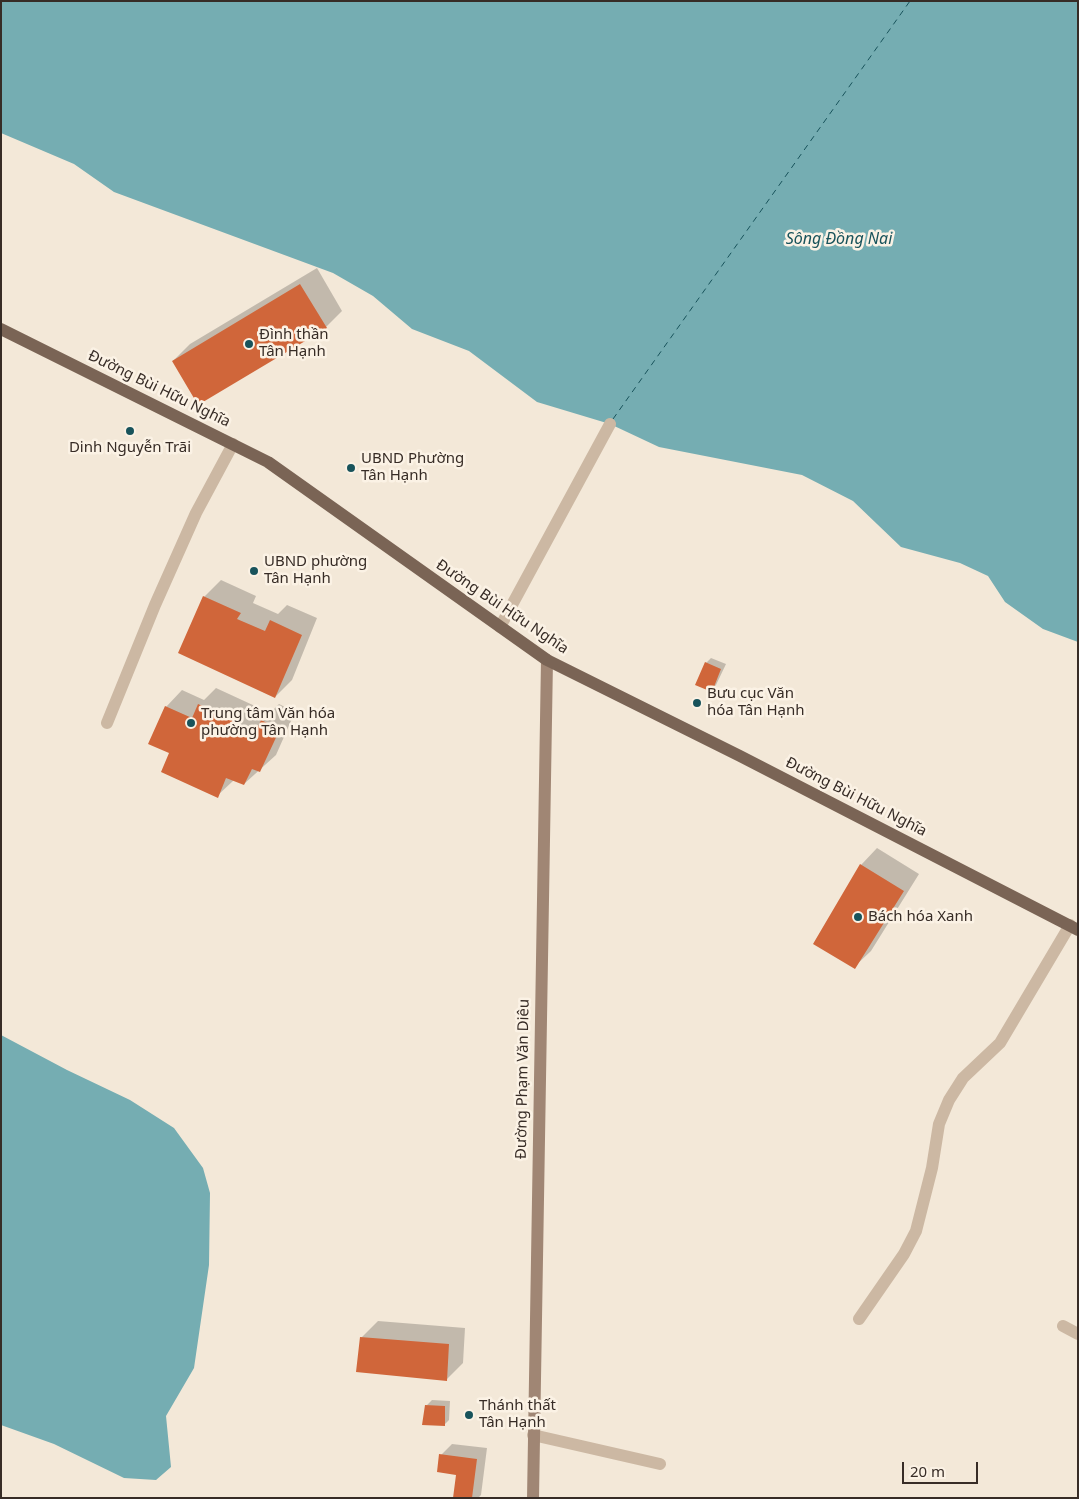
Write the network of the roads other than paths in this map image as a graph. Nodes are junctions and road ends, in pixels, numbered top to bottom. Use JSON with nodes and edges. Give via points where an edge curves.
{"nodes":[{"id":1,"x":1,"y":329,"type":"edge"},
{"id":2,"x":610,"y":424,"type":"dead end"},
{"id":3,"x":233,"y":444,"type":"junction"},
{"id":4,"x":500,"y":627,"type":"junction"},
{"id":5,"x":547,"y":660,"type":"junction"},
{"id":6,"x":107,"y":723,"type":"dead end"},
{"id":7,"x":1074,"y":927,"type":"edge"},
{"id":8,"x":859,"y":1319,"type":"dead end"},
{"id":9,"x":1063,"y":1326,"type":"dead end"},
{"id":10,"x":1078,"y":1334,"type":"edge"},
{"id":11,"x":534,"y":1435,"type":"junction"},
{"id":12,"x":660,"y":1464,"type":"dead end"},
{"id":13,"x":532,"y":1498,"type":"edge"}],
"edges":[{"from":1,"to":3,"type":"main road","name":"Đường Bùi Hữu Nghĩa"},
{"from":2,"to":4,"type":"street"},
{"from":3,"to":4,"type":"main road","name":"Đường Bùi Hữu Nghĩa","via":[[268,462]]},
{"from":3,"to":6,"type":"street","via":[[196,513]]},
{"from":4,"to":5,"type":"main road","name":"Đường Bùi Hữu Nghĩa"},
{"from":5,"to":7,"type":"main road","name":"Đường Bùi Hữu Nghĩa"},
{"from":5,"to":11,"type":"main road","name":"Đường Phạm Văn Diêu"},
{"from":7,"to":8,"type":"street","via":[[1000,1043],[963,1078],[949,1100],[939,1124],[916,1231]]},
{"from":9,"to":10,"type":"street"},
{"from":11,"to":12,"type":"street"},
{"from":11,"to":13,"type":"main road","name":"Đường Phạm Văn Diêu"}]}
